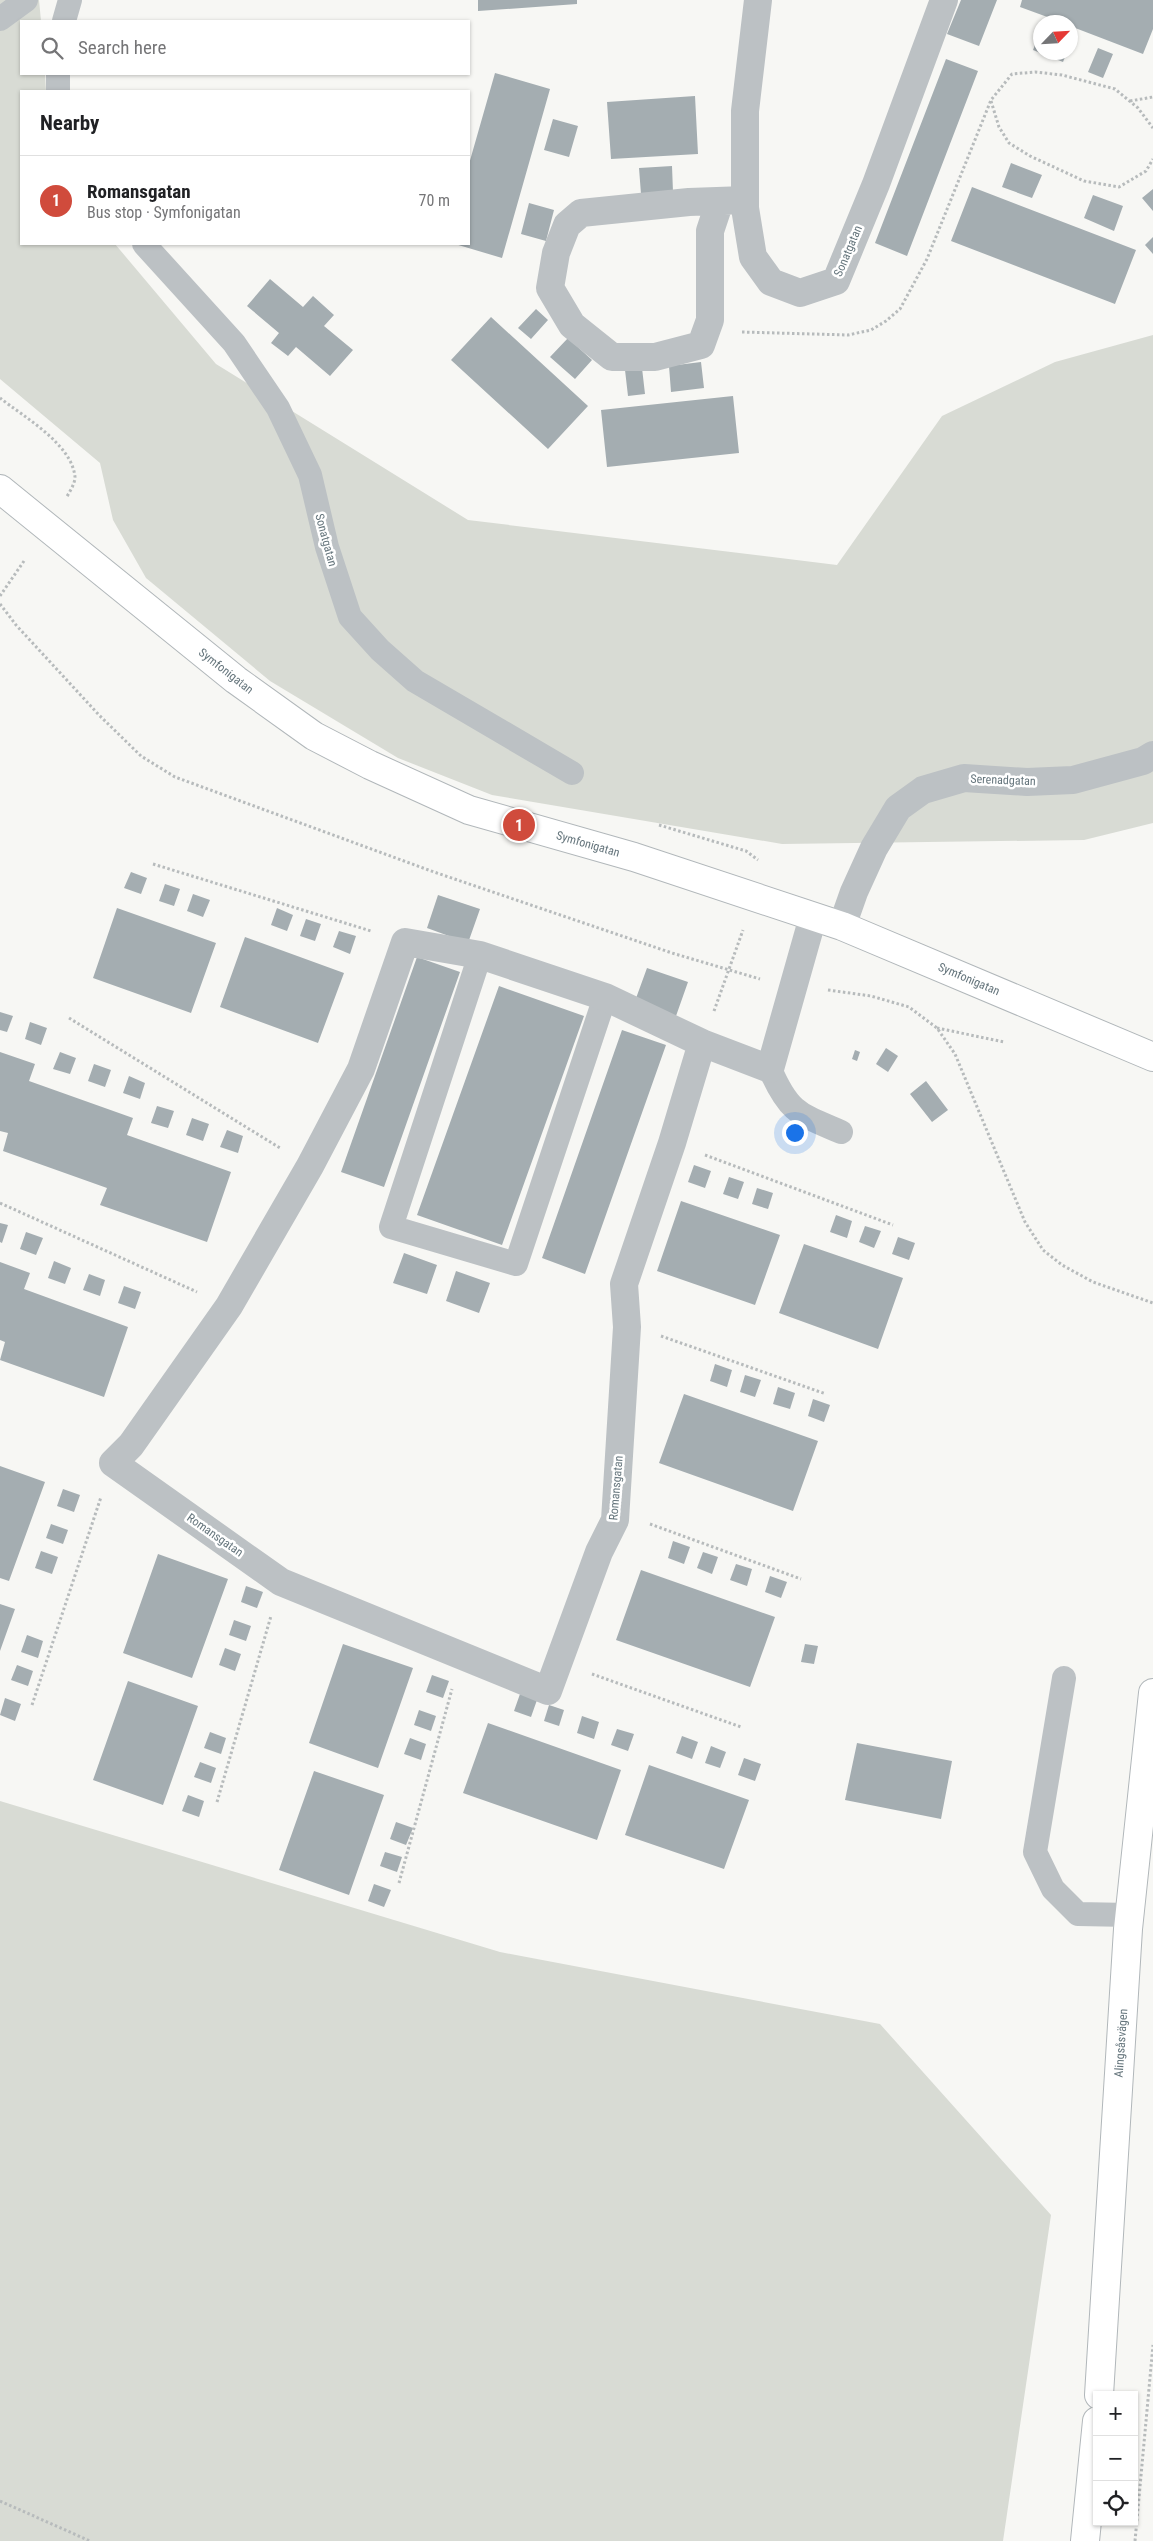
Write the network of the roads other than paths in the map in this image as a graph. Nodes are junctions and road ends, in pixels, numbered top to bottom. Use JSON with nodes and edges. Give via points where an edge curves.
{"nodes":[{"id":1,"x":26,"y":0,"type":"edge"},
{"id":2,"x":70,"y":0,"type":"edge"},
{"id":3,"x":758,"y":0,"type":"edge"},
{"id":4,"x":944,"y":0,"type":"edge"},
{"id":5,"x":0,"y":19,"type":"edge"},
{"id":6,"x":64,"y":20,"type":"edge"},
{"id":7,"x":58,"y":75,"type":"edge"},
{"id":8,"x":58,"y":90,"type":"edge"},
{"id":9,"x":732,"y":200,"type":"junction"},
{"id":10,"x":145,"y":245,"type":"edge"},
{"id":11,"x":0,"y":489,"type":"edge"},
{"id":12,"x":1153,"y":755,"type":"edge"},
{"id":13,"x":572,"y":772,"type":"dead end"},
{"id":14,"x":813,"y":916,"type":"junction"},
{"id":15,"x":842,"y":926,"type":"junction"},
{"id":16,"x":480,"y":955,"type":"junction"},
{"id":17,"x":605,"y":997,"type":"junction"},
{"id":18,"x":702,"y":1043,"type":"junction"},
{"id":19,"x":1153,"y":1057,"type":"edge"},
{"id":20,"x":770,"y":1069,"type":"junction"},
{"id":21,"x":841,"y":1132,"type":"dead end"},
{"id":22,"x":1064,"y":1678,"type":"dead end"},
{"id":23,"x":1153,"y":1693,"type":"edge"},
{"id":24,"x":1130,"y":1915,"type":"junction"},
{"id":25,"x":1099,"y":2391,"type":"edge"},
{"id":26,"x":1096,"y":2436,"type":"edge"},
{"id":27,"x":1085,"y":2541,"type":"edge"}],
"edges":[{"from":1,"to":5,"type":"lane"},
{"from":2,"to":6,"type":"lane"},
{"from":3,"to":9,"type":"street","name":"Sonatgatan"},
{"from":4,"to":9,"type":"street","name":"Sonatgatan","via":[[876,184],[836,281],[800,293],[771,282],[753,257]]},
{"from":7,"to":8,"type":"lane"},
{"from":9,"to":9,"type":"street","via":[[581,213],[567,225],[556,253],[550,288],[572,325],[612,357],[655,357],[701,345],[710,320],[710,231]]},
{"from":10,"to":13,"type":"lane","name":"Sonatgatan","via":[[234,343],[278,408],[310,475],[327,547],[350,617],[415,681]]},
{"from":11,"to":14,"type":"street","name":"Symfonigatan","via":[[236,680],[314,736],[468,810],[634,857]]},
{"from":12,"to":15,"type":"street","name":"Serenadgatan","via":[[1143,761],[1074,780],[1027,782],[964,778],[923,790],[898,808],[874,848]]},
{"from":14,"to":15,"type":"street","name":"Symfonigatan"},
{"from":14,"to":20,"type":"street"},
{"from":15,"to":19,"type":"street","name":"Symfonigatan"},
{"from":16,"to":17,"type":"street"},
{"from":16,"to":17,"type":"lane","via":[[391,1227],[516,1264]]},
{"from":16,"to":18,"type":"street","name":"Romansgatan","via":[[405,942],[361,1069],[310,1166],[229,1306],[131,1445],[113,1463],[281,1582],[548,1691],[599,1552],[615,1520],[627,1327],[624,1284]]},
{"from":17,"to":18,"type":"street"},
{"from":18,"to":20,"type":"street"},
{"from":20,"to":21,"type":"lane","via":[[780,1094],[800,1115]]},
{"from":22,"to":24,"type":"lane","via":[[1036,1852],[1053,1889],[1078,1914]]},
{"from":23,"to":24,"type":"street","name":"Alingsåsvägen"},
{"from":24,"to":25,"type":"street","name":"Alingsåsvägen"},
{"from":26,"to":27,"type":"street"}]}
